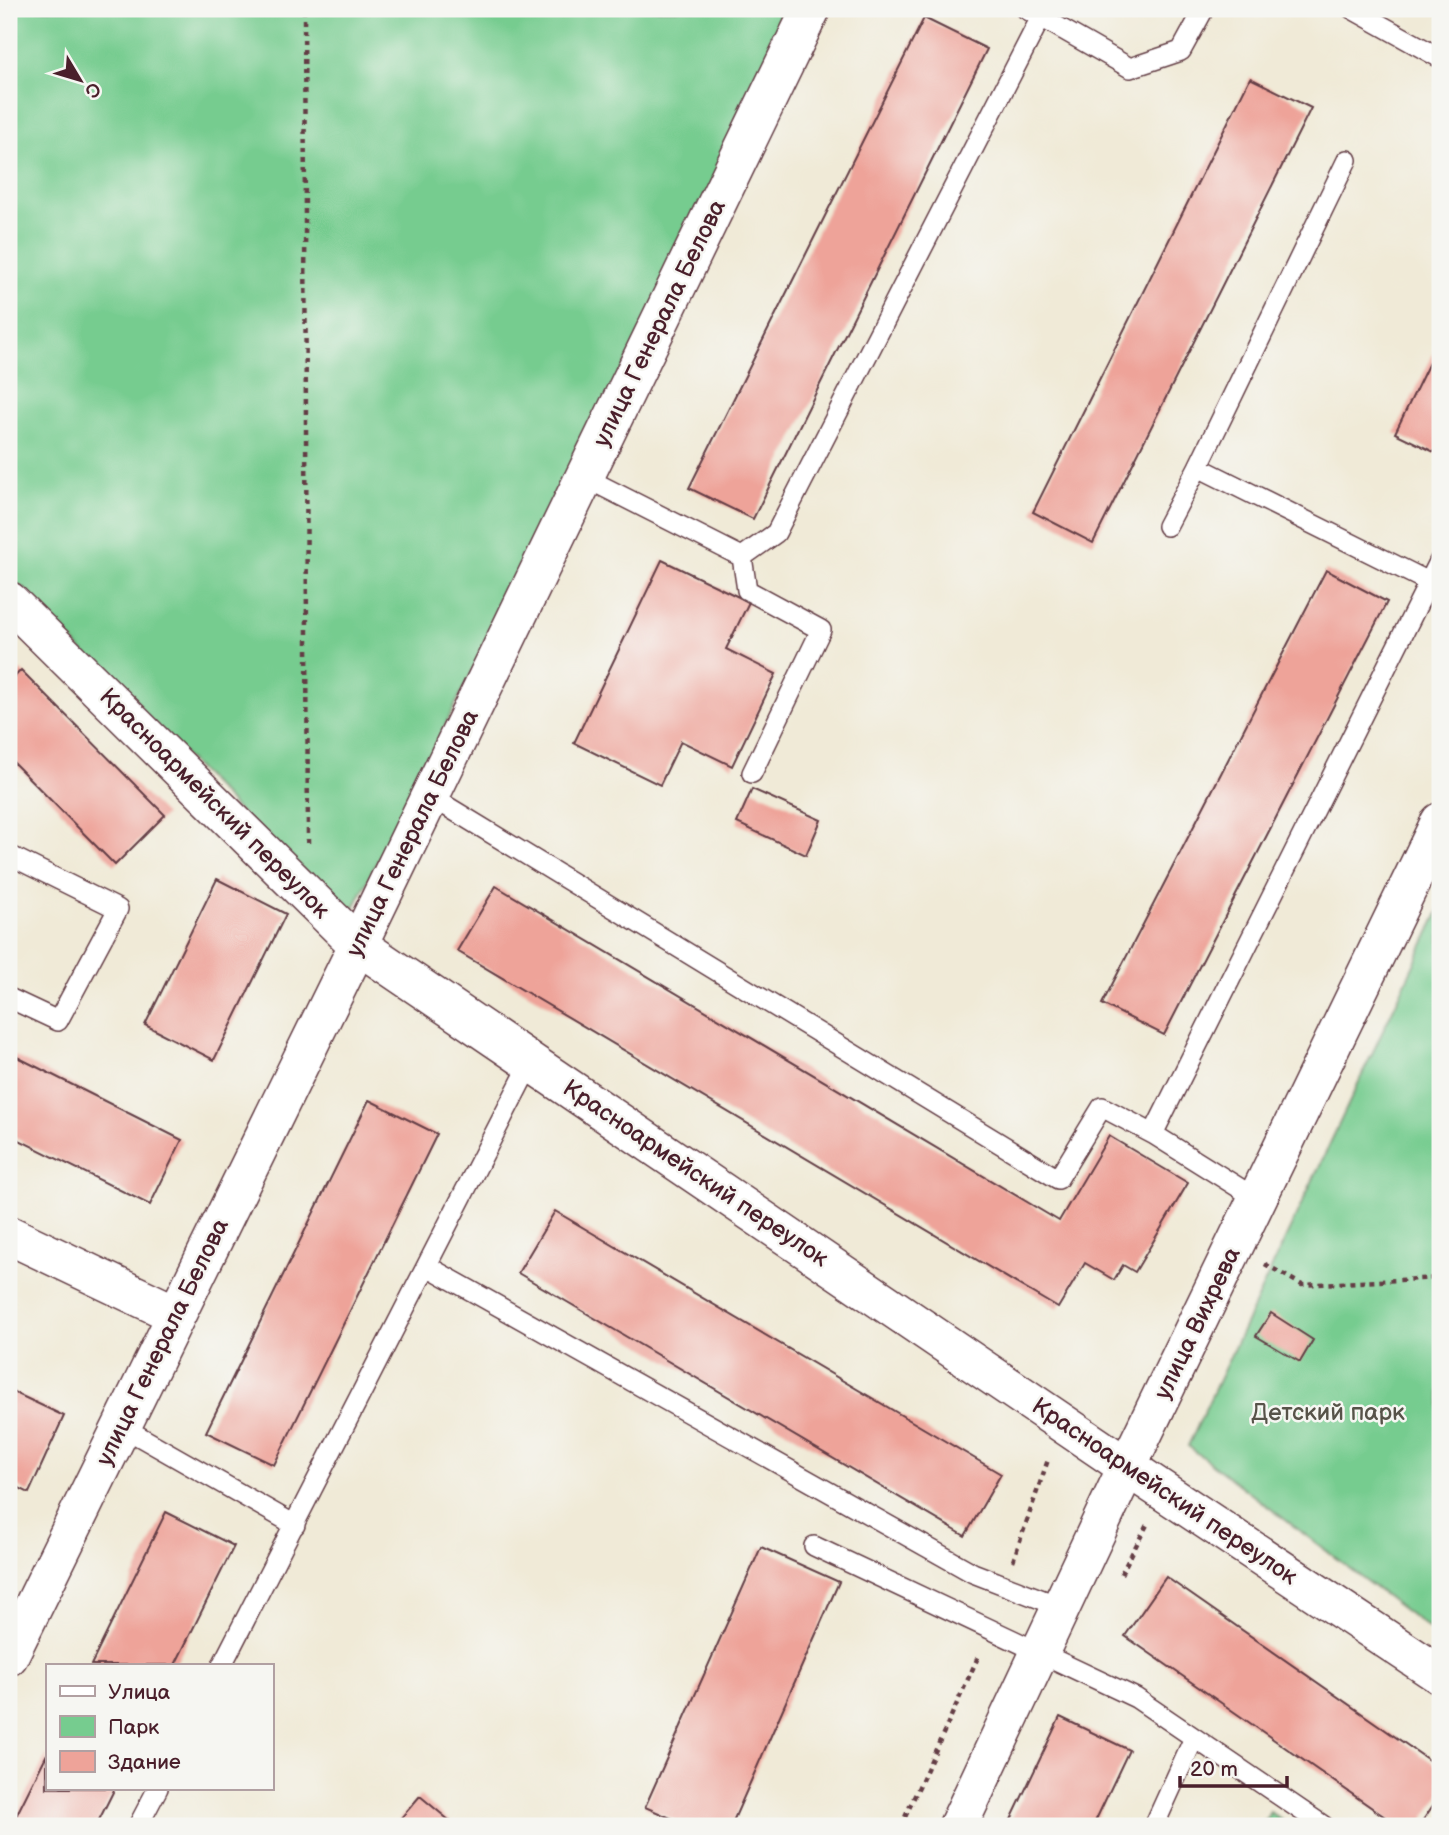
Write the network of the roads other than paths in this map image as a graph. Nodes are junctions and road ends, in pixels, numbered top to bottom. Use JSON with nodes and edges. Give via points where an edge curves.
{"nodes":[{"id":1,"x":811,"y":9,"type":"edge"},
{"id":2,"x":1204,"y":9,"type":"edge"},
{"id":3,"x":1352,"y":9,"type":"edge"},
{"id":4,"x":1034,"y":13,"type":"edge"},
{"id":5,"x":1440,"y":58,"type":"edge"},
{"id":6,"x":1348,"y":160,"type":"dead end"},
{"id":7,"x":1198,"y":467,"type":"junction"},
{"id":8,"x":584,"y":477,"type":"junction"},
{"id":9,"x":1167,"y":526,"type":"dead end"},
{"id":10,"x":742,"y":557,"type":"junction"},
{"id":11,"x":1440,"y":560,"type":"edge"},
{"id":12,"x":1435,"y":584,"type":"edge"},
{"id":13,"x":9,"y":601,"type":"edge"},
{"id":14,"x":752,"y":773,"type":"dead end"},
{"id":15,"x":430,"y":796,"type":"junction"},
{"id":16,"x":1440,"y":822,"type":"edge"},
{"id":17,"x":9,"y":855,"type":"edge"},
{"id":18,"x":358,"y":944,"type":"junction"},
{"id":19,"x":9,"y":998,"type":"edge"},
{"id":20,"x":531,"y":1062,"type":"junction"},
{"id":21,"x":1153,"y":1134,"type":"junction"},
{"id":22,"x":1257,"y":1199,"type":"junction"},
{"id":23,"x":9,"y":1235,"type":"edge"},
{"id":24,"x":427,"y":1266,"type":"junction"},
{"id":25,"x":175,"y":1314,"type":"junction"},
{"id":26,"x":121,"y":1426,"type":"junction"},
{"id":27,"x":1127,"y":1467,"type":"junction"},
{"id":28,"x":295,"y":1525,"type":"junction"},
{"id":29,"x":814,"y":1546,"type":"dead end"},
{"id":30,"x":1061,"y":1607,"type":"junction"},
{"id":31,"x":1040,"y":1652,"type":"junction"},
{"id":32,"x":9,"y":1656,"type":"edge"},
{"id":33,"x":223,"y":1664,"type":"edge"},
{"id":34,"x":1440,"y":1675,"type":"edge"},
{"id":35,"x":1194,"y":1738,"type":"junction"},
{"id":36,"x":157,"y":1790,"type":"edge"},
{"id":37,"x":138,"y":1826,"type":"edge"},
{"id":38,"x":958,"y":1826,"type":"edge"},
{"id":39,"x":1154,"y":1826,"type":"edge"},
{"id":40,"x":1324,"y":1826,"type":"edge"}],
"edges":[{"from":1,"to":8,"type":"street","name":"улица Генерала Белова"},
{"from":2,"to":4,"type":"lane","via":[[1181,51],[1130,68]]},
{"from":3,"to":5,"type":"lane"},
{"from":4,"to":10,"type":"lane","via":[[776,533]]},
{"from":6,"to":7,"type":"lane"},
{"from":7,"to":9,"type":"lane"},
{"from":7,"to":12,"type":"lane"},
{"from":8,"to":10,"type":"lane"},
{"from":8,"to":15,"type":"street","name":"улица Генерала Белова"},
{"from":10,"to":14,"type":"lane","via":[[747,590],[821,630]]},
{"from":11,"to":12,"type":"lane"},
{"from":12,"to":21,"type":"lane"},
{"from":13,"to":18,"type":"street","name":"Красноармейский переулок"},
{"from":15,"to":18,"type":"street","name":"улица Генерала Белова"},
{"from":15,"to":21,"type":"lane","via":[[1058,1179],[1102,1107]]},
{"from":16,"to":22,"type":"street","name":"улица Вихрева"},
{"from":17,"to":19,"type":"lane","via":[[118,909],[58,1021]]},
{"from":18,"to":20,"type":"street","name":"Красноармейский переулок"},
{"from":18,"to":25,"type":"street","name":"улица Генерала Белова"},
{"from":20,"to":24,"type":"lane"},
{"from":20,"to":27,"type":"street","name":"Красноармейский переулок"},
{"from":21,"to":22,"type":"lane"},
{"from":22,"to":27,"type":"street","name":"улица Вихрева"},
{"from":23,"to":25,"type":"street"},
{"from":24,"to":28,"type":"lane"},
{"from":24,"to":30,"type":"lane","via":[[973,1573]]},
{"from":25,"to":26,"type":"street","name":"улица Генерала Белова"},
{"from":26,"to":28,"type":"lane"},
{"from":26,"to":32,"type":"street","name":"улица Генерала Белова"},
{"from":27,"to":30,"type":"street","name":"улица Вихрева"},
{"from":27,"to":34,"type":"street","name":"Красноармейский переулок"},
{"from":28,"to":33,"type":"lane"},
{"from":29,"to":31,"type":"lane"},
{"from":30,"to":31,"type":"street","name":"улица Вихрева"},
{"from":31,"to":35,"type":"lane","via":[[1136,1698]]},
{"from":31,"to":38,"type":"street","name":"улица Вихрева"},
{"from":35,"to":39,"type":"lane"},
{"from":35,"to":40,"type":"lane"},
{"from":36,"to":37,"type":"lane"}]}
